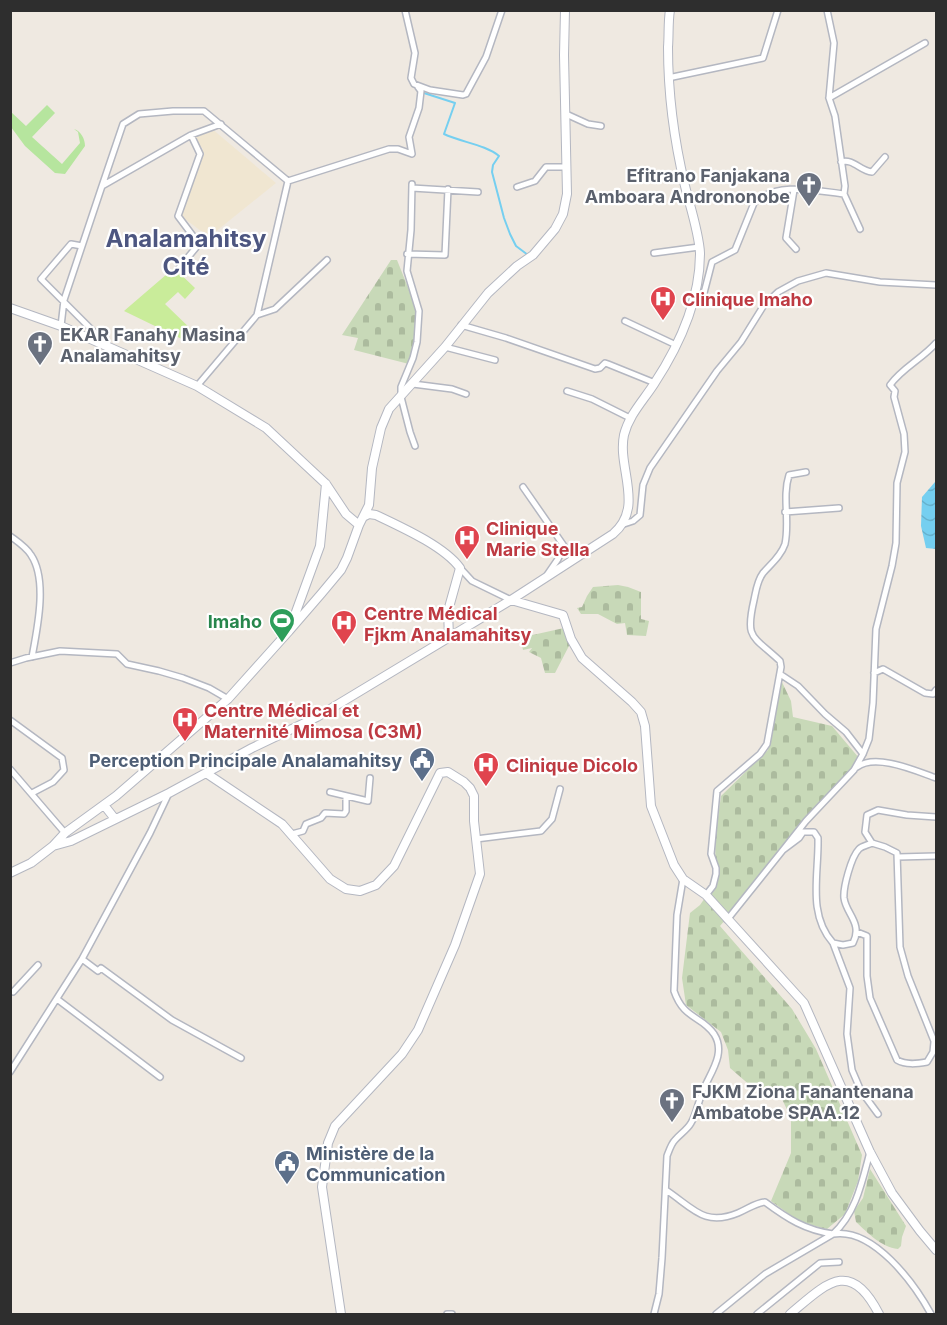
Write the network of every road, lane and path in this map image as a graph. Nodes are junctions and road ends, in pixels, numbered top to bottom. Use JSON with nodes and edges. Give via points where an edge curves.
{"nodes":[{"id":1,"x":405,"y":10,"type":"edge"},
{"id":2,"x":502,"y":10,"type":"edge"},
{"id":3,"x":565,"y":10,"type":"edge"},
{"id":4,"x":670,"y":10,"type":"edge"},
{"id":5,"x":778,"y":10,"type":"edge"},
{"id":6,"x":827,"y":10,"type":"edge"},
{"id":7,"x":925,"y":44,"type":"dead end"},
{"id":8,"x":668,"y":78,"type":"junction"},
{"id":9,"x":414,"y":84,"type":"junction"},
{"id":10,"x":830,"y":98,"type":"junction"},
{"id":11,"x":566,"y":114,"type":"junction"},
{"id":12,"x":220,"y":124,"type":"junction"},
{"id":13,"x":601,"y":126,"type":"dead end"},
{"id":14,"x":191,"y":135,"type":"junction"},
{"id":15,"x":885,"y":157,"type":"dead end"},
{"id":16,"x":841,"y":162,"type":"junction"},
{"id":17,"x":567,"y":167,"type":"junction"},
{"id":18,"x":288,"y":181,"type":"junction"},
{"id":19,"x":102,"y":186,"type":"junction"},
{"id":20,"x":518,"y":187,"type":"dead end"},
{"id":21,"x":448,"y":189,"type":"junction"},
{"id":22,"x":794,"y":190,"type":"junction"},
{"id":23,"x":478,"y":192,"type":"dead end"},
{"id":24,"x":844,"y":194,"type":"junction"},
{"id":25,"x":860,"y":228,"type":"dead end"},
{"id":26,"x":82,"y":246,"type":"junction"},
{"id":27,"x":699,"y":247,"type":"junction"},
{"id":28,"x":796,"y":249,"type":"dead end"},
{"id":29,"x":407,"y":254,"type":"junction"},
{"id":30,"x":654,"y":254,"type":"dead end"},
{"id":31,"x":327,"y":261,"type":"dead end"},
{"id":32,"x":179,"y":268,"type":"dead end"},
{"id":33,"x":936,"y":285,"type":"edge"},
{"id":34,"x":64,"y":300,"type":"junction"},
{"id":35,"x":692,"y":304,"type":"junction"},
{"id":36,"x":10,"y":308,"type":"edge"},
{"id":37,"x":257,"y":315,"type":"junction"},
{"id":38,"x":625,"y":321,"type":"dead end"},
{"id":39,"x":461,"y":325,"type":"junction"},
{"id":40,"x":62,"y":326,"type":"junction"},
{"id":41,"x":100,"y":343,"type":"junction"},
{"id":42,"x":936,"y":343,"type":"edge"},
{"id":43,"x":676,"y":345,"type":"junction"},
{"id":44,"x":445,"y":347,"type":"junction"},
{"id":45,"x":495,"y":360,"type":"dead end"},
{"id":46,"x":655,"y":383,"type":"junction"},
{"id":47,"x":413,"y":384,"type":"junction"},
{"id":48,"x":197,"y":386,"type":"junction"},
{"id":49,"x":567,"y":391,"type":"dead end"},
{"id":50,"x":466,"y":394,"type":"dead end"},
{"id":51,"x":401,"y":397,"type":"junction"},
{"id":52,"x":630,"y":418,"type":"junction"},
{"id":53,"x":415,"y":446,"type":"dead end"},
{"id":54,"x":806,"y":472,"type":"dead end"},
{"id":55,"x":326,"y":484,"type":"junction"},
{"id":56,"x":523,"y":487,"type":"dead end"},
{"id":57,"x":839,"y":508,"type":"dead end"},
{"id":58,"x":785,"y":512,"type":"junction"},
{"id":59,"x":364,"y":516,"type":"junction"},
{"id":60,"x":359,"y":525,"type":"junction"},
{"id":61,"x":621,"y":525,"type":"junction"},
{"id":62,"x":10,"y":536,"type":"edge"},
{"id":63,"x":460,"y":568,"type":"junction"},
{"id":64,"x":546,"y":576,"type":"junction"},
{"id":65,"x":511,"y":600,"type":"junction"},
{"id":66,"x":289,"y":631,"type":"junction"},
{"id":67,"x":449,"y":637,"type":"junction"},
{"id":68,"x":32,"y":657,"type":"junction"},
{"id":69,"x":10,"y":663,"type":"edge"},
{"id":70,"x":874,"y":673,"type":"junction"},
{"id":71,"x":780,"y":674,"type":"junction"},
{"id":72,"x":936,"y":690,"type":"edge"},
{"id":73,"x":228,"y":699,"type":"junction"},
{"id":74,"x":10,"y":720,"type":"edge"},
{"id":75,"x":863,"y":754,"type":"junction"},
{"id":76,"x":10,"y":769,"type":"edge"},
{"id":77,"x":854,"y":770,"type":"junction"},
{"id":78,"x":206,"y":773,"type":"junction"},
{"id":79,"x":370,"y":778,"type":"dead end"},
{"id":80,"x":936,"y":778,"type":"edge"},
{"id":81,"x":560,"y":789,"type":"dead end"},
{"id":82,"x":330,"y":792,"type":"dead end"},
{"id":83,"x":32,"y":793,"type":"junction"},
{"id":84,"x":169,"y":793,"type":"junction"},
{"id":85,"x":346,"y":796,"type":"junction"},
{"id":86,"x":104,"y":805,"type":"junction"},
{"id":87,"x":86,"y":818,"type":"junction"},
{"id":88,"x":936,"y":818,"type":"edge"},
{"id":89,"x":115,"y":819,"type":"junction"},
{"id":90,"x":93,"y":830,"type":"junction"},
{"id":91,"x":65,"y":833,"type":"junction"},
{"id":92,"x":292,"y":834,"type":"junction"},
{"id":93,"x":476,"y":839,"type":"junction"},
{"id":94,"x":71,"y":841,"type":"junction"},
{"id":95,"x":872,"y":843,"type":"junction"},
{"id":96,"x":53,"y":846,"type":"junction"},
{"id":97,"x":783,"y":850,"type":"junction"},
{"id":98,"x":936,"y":856,"type":"edge"},
{"id":99,"x":898,"y":857,"type":"junction"},
{"id":100,"x":10,"y":873,"type":"edge"},
{"id":101,"x":683,"y":879,"type":"junction"},
{"id":102,"x":706,"y":895,"type":"junction"},
{"id":103,"x":727,"y":920,"type":"junction"},
{"id":104,"x":857,"y":932,"type":"junction"},
{"id":105,"x":833,"y":943,"type":"junction"},
{"id":106,"x":82,"y":959,"type":"junction"},
{"id":107,"x":38,"y":965,"type":"dead end"},
{"id":108,"x":10,"y":991,"type":"edge"},
{"id":109,"x":57,"y":999,"type":"junction"},
{"id":110,"x":935,"y":1044,"type":"edge"},
{"id":111,"x":241,"y":1058,"type":"dead end"},
{"id":112,"x":10,"y":1072,"type":"edge"},
{"id":113,"x":160,"y":1077,"type":"dead end"},
{"id":114,"x":878,"y":1114,"type":"dead end"},
{"id":115,"x":870,"y":1152,"type":"junction"},
{"id":116,"x":666,"y":1190,"type":"junction"},
{"id":117,"x":833,"y":1234,"type":"junction"},
{"id":118,"x":936,"y":1250,"type":"edge"},
{"id":119,"x":839,"y":1262,"type":"dead end"},
{"id":120,"x":341,"y":1314,"type":"edge"},
{"id":121,"x":447,"y":1314,"type":"edge"},
{"id":122,"x":453,"y":1314,"type":"edge"},
{"id":123,"x":654,"y":1314,"type":"edge"},
{"id":124,"x":716,"y":1314,"type":"edge"},
{"id":125,"x":757,"y":1314,"type":"edge"},
{"id":126,"x":790,"y":1314,"type":"edge"},
{"id":127,"x":879,"y":1314,"type":"edge"},
{"id":128,"x":931,"y":1314,"type":"edge"}],
"edges":[{"from":1,"to":9,"type":"street","via":[[415,54],[411,78]]},
{"from":2,"to":9,"type":"street","via":[[486,57],[466,94]]},
{"from":3,"to":11,"type":"main road"},
{"from":4,"to":8,"type":"main road"},
{"from":5,"to":8,"type":"street","via":[[763,58]]},
{"from":6,"to":10,"type":"street","via":[[834,43]]},
{"from":7,"to":10,"type":"street"},
{"from":8,"to":27,"type":"main road","via":[[677,152]]},
{"from":9,"to":18,"type":"street","via":[[421,91],[409,137],[411,154],[389,149]]},
{"from":10,"to":16,"type":"street"},
{"from":11,"to":13,"type":"street"},
{"from":11,"to":17,"type":"main road"},
{"from":12,"to":14,"type":"street"},
{"from":12,"to":18,"type":"street"},
{"from":12,"to":19,"type":"street","via":[[204,111],[139,114],[123,124]]},
{"from":14,"to":19,"type":"street"},
{"from":14,"to":32,"type":"street","via":[[200,154],[178,216],[199,244]]},
{"from":15,"to":16,"type":"street","via":[[872,172],[845,160]]},
{"from":16,"to":24,"type":"street"},
{"from":17,"to":20,"type":"street","via":[[546,167],[535,181]]},
{"from":17,"to":39,"type":"main road","via":[[565,207],[555,229],[533,255],[488,293]]},
{"from":18,"to":37,"type":"street"},
{"from":19,"to":26,"type":"street"},
{"from":21,"to":23,"type":"street"},
{"from":21,"to":29,"type":"street","via":[[445,255]]},
{"from":21,"to":29,"type":"street","via":[[412,186]]},
{"from":22,"to":24,"type":"street"},
{"from":22,"to":28,"type":"street","via":[[786,238]]},
{"from":22,"to":35,"type":"street","via":[[786,189],[754,203],[739,244],[730,254],[712,262],[704,293]]},
{"from":24,"to":25,"type":"street"},
{"from":26,"to":34,"type":"street"},
{"from":26,"to":34,"type":"street","via":[[71,244],[41,279]]},
{"from":27,"to":30,"type":"street"},
{"from":27,"to":35,"type":"main road"},
{"from":29,"to":51,"type":"street","via":[[407,271],[419,311],[417,342]]},
{"from":31,"to":37,"type":"street","via":[[275,309]]},
{"from":33,"to":61,"type":"street","via":[[880,282],[826,273],[798,281],[769,298],[650,468],[643,485],[640,515]]},
{"from":34,"to":40,"type":"street"},
{"from":34,"to":41,"type":"street","via":[[102,340]]},
{"from":35,"to":43,"type":"main road"},
{"from":36,"to":40,"type":"main road"},
{"from":37,"to":48,"type":"street"},
{"from":38,"to":43,"type":"street"},
{"from":39,"to":44,"type":"main road"},
{"from":39,"to":46,"type":"street","via":[[595,369],[605,363]]},
{"from":40,"to":41,"type":"main road"},
{"from":41,"to":48,"type":"main road"},
{"from":42,"to":70,"type":"street","via":[[890,385],[895,391],[905,452],[897,483],[896,543],[876,629]]},
{"from":43,"to":46,"type":"main road"},
{"from":44,"to":45,"type":"street"},
{"from":44,"to":47,"type":"main road"},
{"from":46,"to":52,"type":"main road"},
{"from":47,"to":50,"type":"street"},
{"from":47,"to":51,"type":"main road"},
{"from":48,"to":55,"type":"main road","via":[[271,431]]},
{"from":49,"to":52,"type":"street"},
{"from":51,"to":53,"type":"street"},
{"from":51,"to":59,"type":"main road","via":[[389,409],[381,428]]},
{"from":52,"to":61,"type":"main road","via":[[624,453],[630,496]]},
{"from":54,"to":58,"type":"street","via":[[789,475]]},
{"from":55,"to":60,"type":"main road","via":[[346,514]]},
{"from":55,"to":66,"type":"main road","via":[[320,546]]},
{"from":56,"to":64,"type":"street","via":[[564,546]]},
{"from":57,"to":58,"type":"street"},
{"from":58,"to":71,"type":"street","via":[[784,545],[759,579],[749,623],[753,636],[780,661]]},
{"from":59,"to":60,"type":"main road"},
{"from":59,"to":63,"type":"main road","via":[[376,515],[437,547]]},
{"from":60,"to":66,"type":"main road","via":[[340,570]]},
{"from":61,"to":64,"type":"main road"},
{"from":62,"to":68,"type":"street","via":[[33,558],[39,579],[39,619]]},
{"from":63,"to":65,"type":"street","via":[[472,581]]},
{"from":63,"to":67,"type":"main road","via":[[448,611]]},
{"from":64,"to":65,"type":"main road"},
{"from":65,"to":67,"type":"main road"},
{"from":65,"to":101,"type":"main road","via":[[563,615],[582,658],[641,712],[651,806]]},
{"from":66,"to":73,"type":"main road"},
{"from":67,"to":78,"type":"main road","via":[[317,717]]},
{"from":68,"to":69,"type":"street"},
{"from":68,"to":73,"type":"street","via":[[60,651],[117,654],[127,664],[183,678]]},
{"from":70,"to":72,"type":"street","via":[[884,669],[926,693]]},
{"from":70,"to":75,"type":"street","via":[[871,729]]},
{"from":71,"to":75,"type":"street","via":[[846,732]]},
{"from":71,"to":102,"type":"street","via":[[764,750],[717,791],[711,854],[716,874]]},
{"from":73,"to":86,"type":"main road"},
{"from":74,"to":83,"type":"street","via":[[62,758],[64,770],[53,782]]},
{"from":75,"to":77,"type":"street"},
{"from":76,"to":83,"type":"street"},
{"from":77,"to":80,"type":"street","via":[[863,763],[877,762]]},
{"from":77,"to":97,"type":"street"},
{"from":78,"to":84,"type":"main road"},
{"from":78,"to":92,"type":"main road"},
{"from":79,"to":85,"type":"street","via":[[368,801]]},
{"from":81,"to":93,"type":"street","via":[[552,819],[541,831]]},
{"from":82,"to":85,"type":"street"},
{"from":83,"to":91,"type":"street"},
{"from":84,"to":89,"type":"main road"},
{"from":84,"to":106,"type":"street"},
{"from":85,"to":92,"type":"street","via":[[344,814],[325,813],[306,824],[303,831]]},
{"from":86,"to":87,"type":"main road"},
{"from":86,"to":89,"type":"main road"},
{"from":87,"to":90,"type":"main road"},
{"from":87,"to":91,"type":"main road"},
{"from":88,"to":95,"type":"street","via":[[878,810],[867,815],[865,832]]},
{"from":89,"to":90,"type":"main road"},
{"from":90,"to":94,"type":"main road"},
{"from":91,"to":94,"type":"main road"},
{"from":91,"to":96,"type":"main road"},
{"from":92,"to":93,"type":"main road","via":[[330,879],[345,889],[360,891],[376,885],[394,866],[436,777],[448,772],[464,782],[474,796]]},
{"from":93,"to":120,"type":"main road","via":[[480,874],[418,1030],[402,1054],[335,1126],[328,1143],[322,1187]]},
{"from":94,"to":96,"type":"main road"},
{"from":95,"to":99,"type":"street","via":[[894,850]]},
{"from":95,"to":104,"type":"street","via":[[860,848],[844,888],[844,901]]},
{"from":96,"to":100,"type":"main road"},
{"from":97,"to":103,"type":"street"},
{"from":97,"to":105,"type":"street","via":[[803,832],[816,835],[818,915]]},
{"from":98,"to":99,"type":"street"},
{"from":99,"to":110,"type":"street","via":[[900,947]]},
{"from":101,"to":102,"type":"main road"},
{"from":101,"to":116,"type":"street","via":[[677,915],[674,991],[690,1016],[712,1031],[718,1041],[718,1057],[691,1124],[673,1142],[667,1156]]},
{"from":102,"to":103,"type":"main road"},
{"from":103,"to":115,"type":"main road","via":[[804,1003]]},
{"from":104,"to":105,"type":"street","via":[[851,943]]},
{"from":104,"to":110,"type":"street","via":[[867,936],[870,998],[897,1060],[911,1064],[927,1062]]},
{"from":105,"to":114,"type":"street","via":[[850,988],[847,1034],[852,1070]]},
{"from":106,"to":109,"type":"street"},
{"from":106,"to":111,"type":"street","via":[[171,1020]]},
{"from":107,"to":108,"type":"street"},
{"from":109,"to":112,"type":"street"},
{"from":109,"to":113,"type":"street"},
{"from":115,"to":117,"type":"street","via":[[847,1219]]},
{"from":115,"to":118,"type":"main road","via":[[892,1193]]},
{"from":116,"to":117,"type":"street","via":[[707,1218],[719,1219],[765,1202],[807,1229]]},
{"from":116,"to":123,"type":"street","via":[[659,1294]]},
{"from":117,"to":124,"type":"street","via":[[765,1275]]},
{"from":117,"to":128,"type":"street","via":[[844,1232],[870,1243],[899,1268]]},
{"from":119,"to":125,"type":"street","via":[[820,1263]]},
{"from":121,"to":122,"type":"street"},
{"from":126,"to":127,"type":"main road","via":[[826,1284],[841,1280],[866,1293]]}]}
